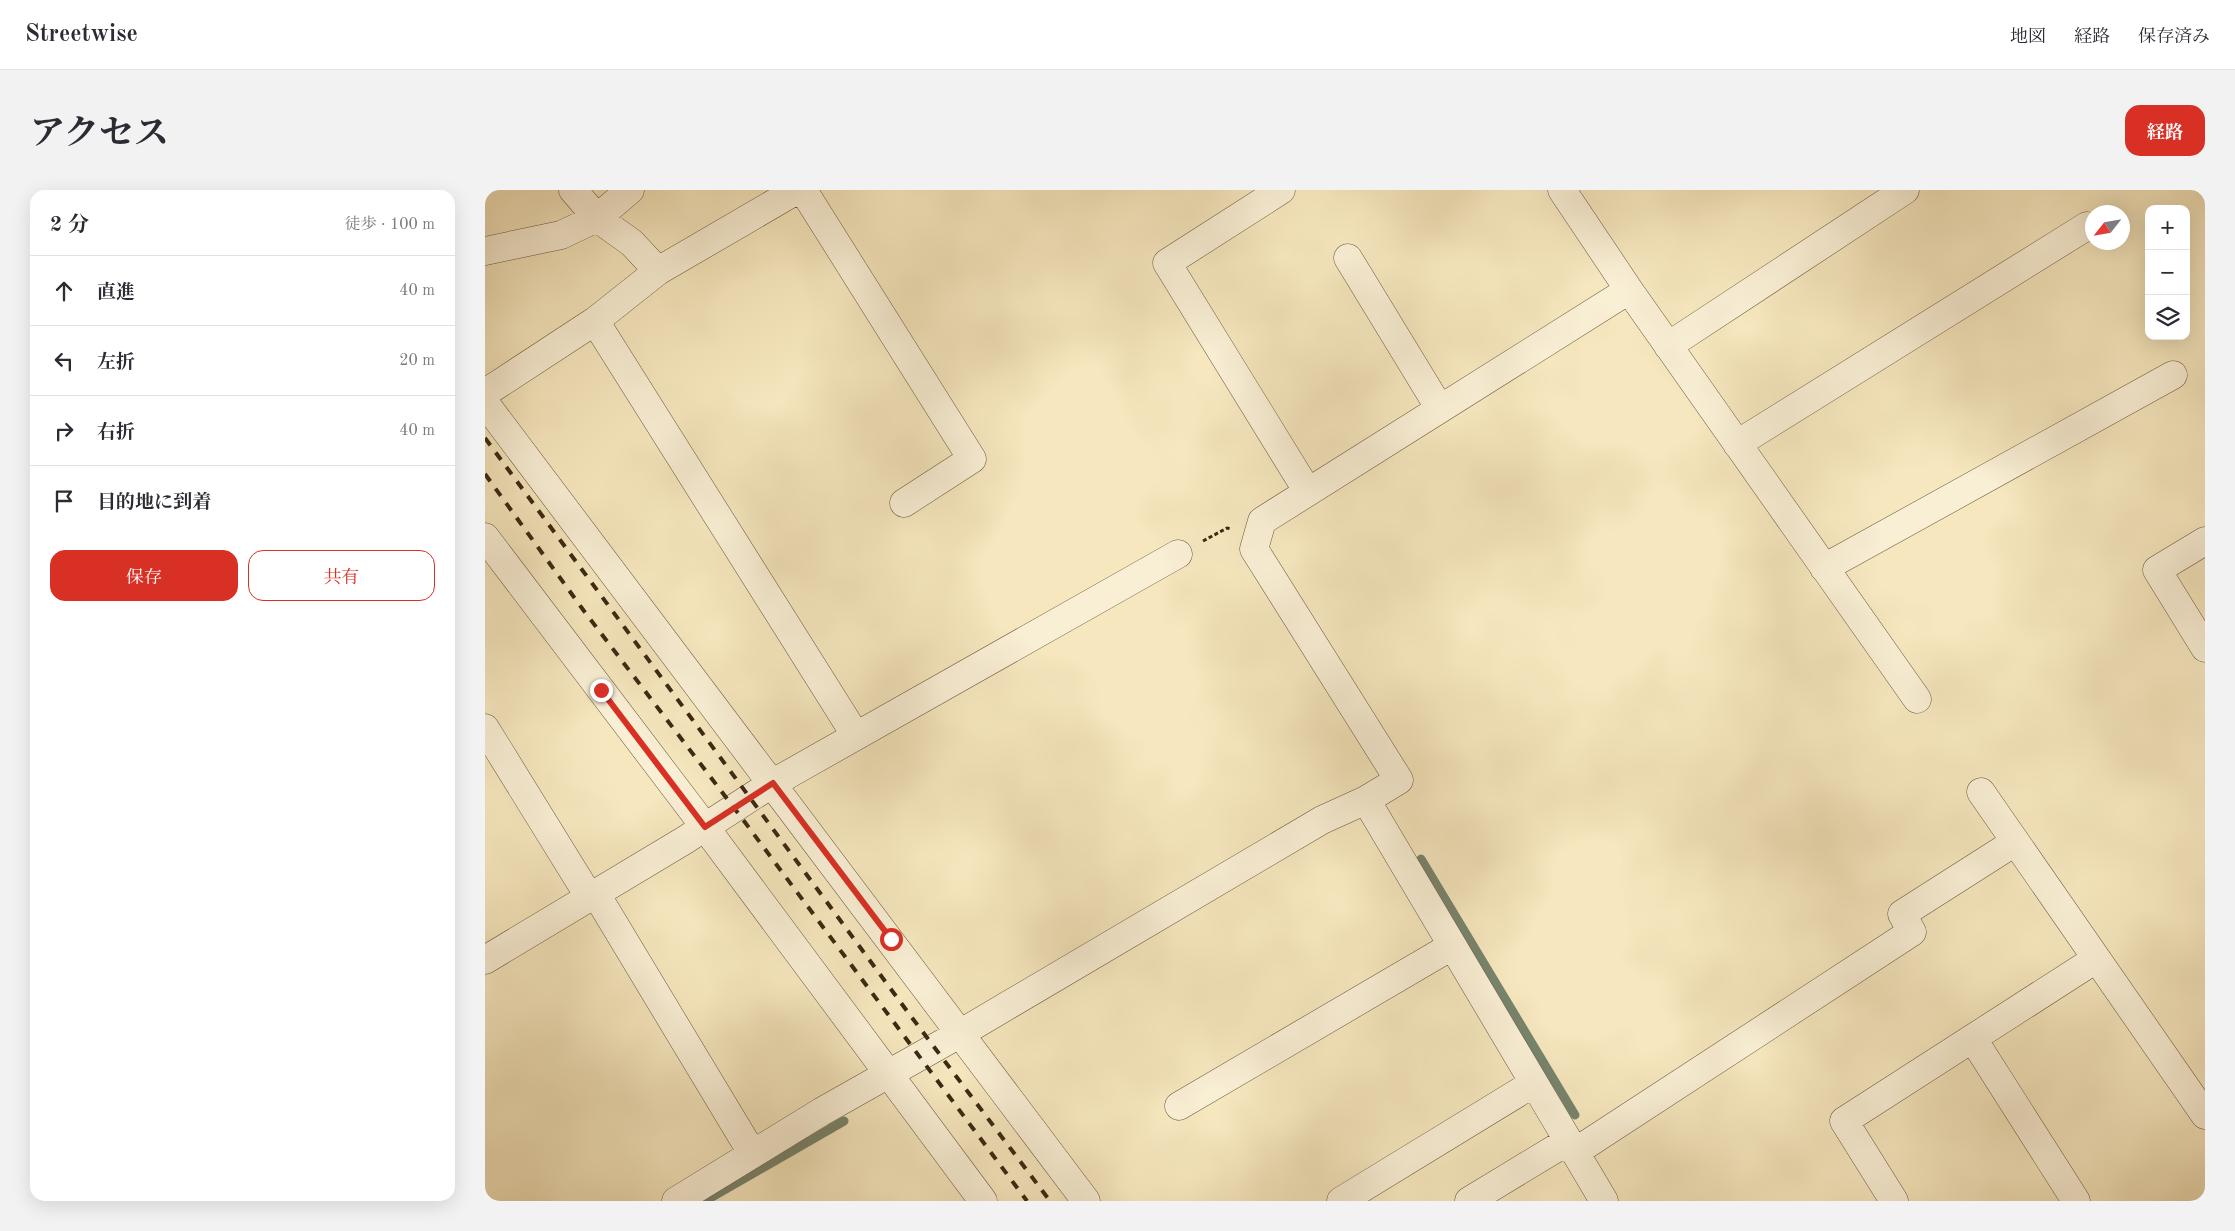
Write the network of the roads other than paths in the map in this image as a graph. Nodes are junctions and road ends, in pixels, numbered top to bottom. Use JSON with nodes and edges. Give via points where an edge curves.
{"nodes":[{"id":1,"x":630,"y":190,"type":"edge"},
{"id":2,"x":797,"y":190,"type":"edge"},
{"id":3,"x":803,"y":190,"type":"edge"},
{"id":4,"x":1281,"y":190,"type":"edge"},
{"id":5,"x":1562,"y":190,"type":"edge"},
{"id":6,"x":1905,"y":190,"type":"edge"},
{"id":7,"x":584,"y":203,"type":"edge"},
{"id":8,"x":2085,"y":227,"type":"edge"},
{"id":9,"x":485,"y":251,"type":"edge"},
{"id":10,"x":1348,"y":258,"type":"dead end"},
{"id":11,"x":659,"y":271,"type":"junction"},
{"id":12,"x":1629,"y":290,"type":"junction"},
{"id":13,"x":595,"y":321,"type":"junction"},
{"id":14,"x":1668,"y":346,"type":"junction"},
{"id":15,"x":2173,"y":375,"type":"dead end"},
{"id":16,"x":485,"y":393,"type":"edge"},
{"id":17,"x":485,"y":403,"type":"edge"},
{"id":18,"x":1440,"y":409,"type":"junction"},
{"id":19,"x":1737,"y":444,"type":"junction"},
{"id":20,"x":1308,"y":492,"type":"junction"},
{"id":21,"x":904,"y":503,"type":"dead end"},
{"id":22,"x":485,"y":537,"type":"edge"},
{"id":23,"x":2205,"y":541,"type":"edge"},
{"id":24,"x":1178,"y":554,"type":"road end"},
{"id":25,"x":1825,"y":568,"type":"junction"},
{"id":26,"x":2205,"y":648,"type":"edge"},
{"id":27,"x":1917,"y":699,"type":"dead end"},
{"id":28,"x":485,"y":728,"type":"edge"},
{"id":29,"x":856,"y":736,"type":"junction"},
{"id":30,"x":773,"y":783,"type":"junction"},
{"id":31,"x":1981,"y":792,"type":"dead end"},
{"id":32,"x":1366,"y":800,"type":"junction"},
{"id":33,"x":705,"y":827,"type":"junction"},
{"id":34,"x":2015,"y":842,"type":"junction"},
{"id":35,"x":593,"y":896,"type":"junction"},
{"id":36,"x":1452,"y":946,"type":"junction"},
{"id":37,"x":2096,"y":959,"type":"junction"},
{"id":38,"x":485,"y":960,"type":"edge"},
{"id":39,"x":961,"y":1033,"type":"junction"},
{"id":40,"x":1973,"y":1039,"type":"junction"},
{"id":41,"x":888,"y":1074,"type":"junction"},
{"id":42,"x":1534,"y":1083,"type":"junction"},
{"id":43,"x":1179,"y":1106,"type":"dead end"},
{"id":44,"x":2205,"y":1115,"type":"edge"},
{"id":45,"x":1572,"y":1147,"type":"junction"},
{"id":46,"x":753,"y":1153,"type":"junction"},
{"id":47,"x":1349,"y":1199,"type":"edge"},
{"id":48,"x":676,"y":1201,"type":"edge"},
{"id":49,"x":983,"y":1201,"type":"edge"},
{"id":50,"x":1086,"y":1201,"type":"edge"},
{"id":51,"x":1469,"y":1201,"type":"edge"},
{"id":52,"x":1604,"y":1201,"type":"edge"},
{"id":53,"x":1894,"y":1201,"type":"edge"},
{"id":54,"x":2076,"y":1201,"type":"edge"}],
"edges":[{"from":1,"to":7,"type":"street"},
{"from":2,"to":11,"type":"street"},
{"from":3,"to":21,"type":"street","via":[[971,459]]},
{"from":4,"to":20,"type":"street","via":[[1167,263]]},
{"from":5,"to":12,"type":"street"},
{"from":6,"to":14,"type":"street"},
{"from":7,"to":9,"type":"street","via":[[561,234]]},
{"from":7,"to":11,"type":"street"},
{"from":8,"to":19,"type":"street"},
{"from":10,"to":18,"type":"street"},
{"from":11,"to":13,"type":"street"},
{"from":12,"to":14,"type":"street"},
{"from":12,"to":18,"type":"street"},
{"from":13,"to":16,"type":"street"},
{"from":13,"to":29,"type":"street"},
{"from":14,"to":19,"type":"street"},
{"from":15,"to":25,"type":"street"},
{"from":17,"to":30,"type":"street"},
{"from":18,"to":20,"type":"street"},
{"from":19,"to":25,"type":"street"},
{"from":20,"to":32,"type":"street","via":[[1262,521],[1254,550],[1399,780]]},
{"from":22,"to":33,"type":"street"},
{"from":23,"to":26,"type":"street","via":[[2157,570]]},
{"from":24,"to":29,"type":"street"},
{"from":25,"to":27,"type":"street"},
{"from":28,"to":35,"type":"street"},
{"from":29,"to":30,"type":"street"},
{"from":30,"to":33,"type":"street"},
{"from":30,"to":39,"type":"street"},
{"from":31,"to":34,"type":"street"},
{"from":32,"to":36,"type":"street"},
{"from":32,"to":39,"type":"street","via":[[1322,820]]},
{"from":33,"to":35,"type":"street"},
{"from":33,"to":41,"type":"street"},
{"from":34,"to":37,"type":"street"},
{"from":34,"to":45,"type":"street","via":[[1902,914],[1912,932]]},
{"from":35,"to":38,"type":"street"},
{"from":35,"to":46,"type":"street"},
{"from":36,"to":42,"type":"street"},
{"from":36,"to":43,"type":"street"},
{"from":37,"to":40,"type":"street"},
{"from":37,"to":44,"type":"street"},
{"from":39,"to":41,"type":"street"},
{"from":39,"to":50,"type":"street"},
{"from":40,"to":53,"type":"street","via":[[1844,1121]]},
{"from":40,"to":54,"type":"street"},
{"from":41,"to":46,"type":"street"},
{"from":41,"to":49,"type":"street"},
{"from":42,"to":45,"type":"street"},
{"from":42,"to":47,"type":"street"},
{"from":45,"to":51,"type":"street"},
{"from":45,"to":52,"type":"street"},
{"from":46,"to":48,"type":"street"}]}
